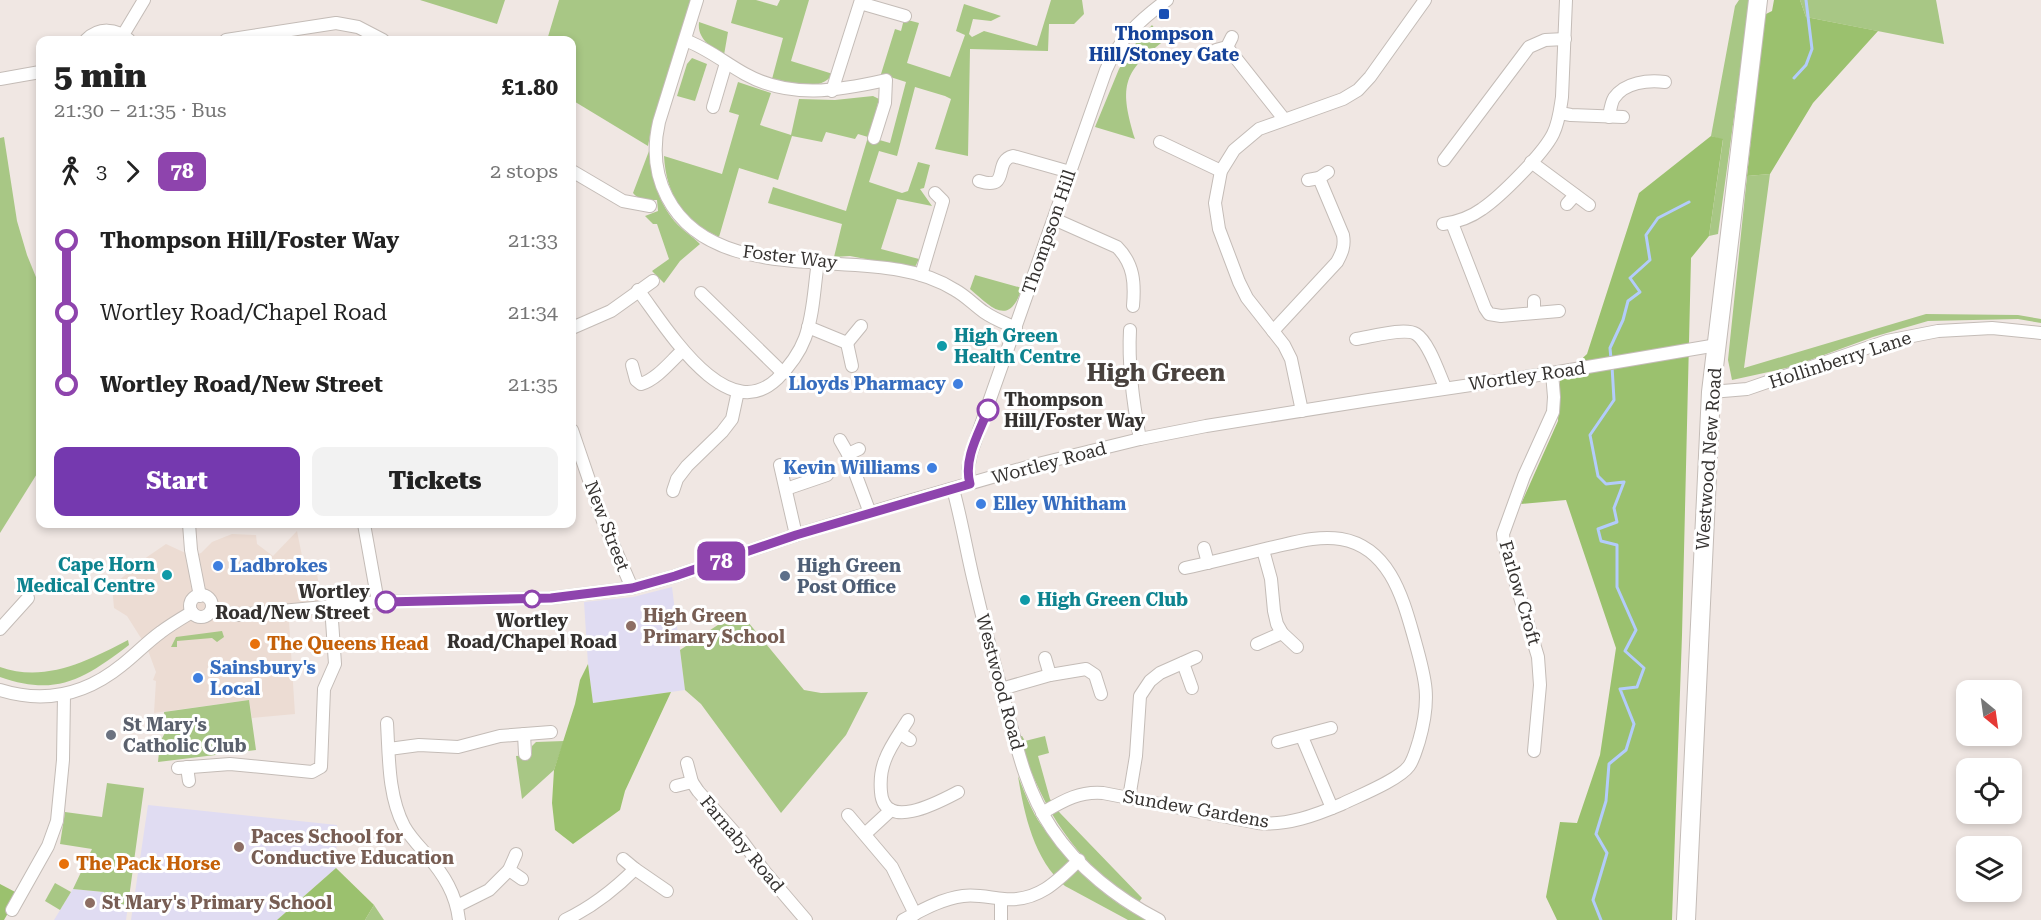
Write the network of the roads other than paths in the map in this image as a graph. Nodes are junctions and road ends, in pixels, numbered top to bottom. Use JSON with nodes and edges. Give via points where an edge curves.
{"nodes":[{"id":1,"x":144,"y":0,"type":"edge"},
{"id":2,"x":697,"y":0,"type":"edge"},
{"id":3,"x":1167,"y":0,"type":"edge"},
{"id":4,"x":1425,"y":0,"type":"edge"},
{"id":5,"x":1566,"y":0,"type":"edge"},
{"id":6,"x":1758,"y":0,"type":"edge"},
{"id":7,"x":905,"y":16,"type":"dead end"},
{"id":8,"x":92,"y":36,"type":"edge"},
{"id":9,"x":123,"y":36,"type":"edge"},
{"id":10,"x":127,"y":36,"type":"edge"},
{"id":11,"x":252,"y":36,"type":"edge"},
{"id":12,"x":375,"y":36,"type":"edge"},
{"id":13,"x":1565,"y":39,"type":"junction"},
{"id":14,"x":685,"y":40,"type":"junction"},
{"id":15,"x":1225,"y":45,"type":"dead end"},
{"id":16,"x":726,"y":63,"type":"junction"},
{"id":17,"x":36,"y":73,"type":"edge"},
{"id":18,"x":0,"y":79,"type":"edge"},
{"id":19,"x":1665,"y":82,"type":"dead end"},
{"id":20,"x":832,"y":91,"type":"junction"},
{"id":21,"x":713,"y":106,"type":"dead end"},
{"id":22,"x":1560,"y":113,"type":"junction"},
{"id":23,"x":1609,"y":117,"type":"junction"},
{"id":24,"x":1623,"y":117,"type":"dead end"},
{"id":25,"x":1284,"y":119,"type":"junction"},
{"id":26,"x":874,"y":138,"type":"dead end"},
{"id":27,"x":1160,"y":142,"type":"dead end"},
{"id":28,"x":1444,"y":160,"type":"dead end"},
{"id":29,"x":1531,"y":162,"type":"junction"},
{"id":30,"x":1221,"y":171,"type":"junction"},
{"id":31,"x":1070,"y":172,"type":"junction"},
{"id":32,"x":576,"y":175,"type":"edge"},
{"id":33,"x":1318,"y":177,"type":"dead end"},
{"id":34,"x":979,"y":181,"type":"dead end"},
{"id":35,"x":935,"y":193,"type":"dead end"},
{"id":36,"x":650,"y":206,"type":"dead end"},
{"id":37,"x":1589,"y":206,"type":"dead end"},
{"id":38,"x":1054,"y":219,"type":"junction"},
{"id":39,"x":818,"y":262,"type":"junction"},
{"id":40,"x":921,"y":275,"type":"junction"},
{"id":41,"x":652,"y":281,"type":"dead end"},
{"id":42,"x":638,"y":290,"type":"junction"},
{"id":43,"x":701,"y":293,"type":"dead end"},
{"id":44,"x":1133,"y":306,"type":"dead end"},
{"id":45,"x":1559,"y":311,"type":"dead end"},
{"id":46,"x":576,"y":325,"type":"edge"},
{"id":47,"x":861,"y":326,"type":"dead end"},
{"id":48,"x":808,"y":327,"type":"junction"},
{"id":49,"x":1016,"y":328,"type":"junction"},
{"id":50,"x":1130,"y":330,"type":"dead end"},
{"id":51,"x":1273,"y":331,"type":"junction"},
{"id":52,"x":2041,"y":333,"type":"edge"},
{"id":53,"x":1356,"y":339,"type":"dead end"},
{"id":54,"x":847,"y":342,"type":"junction"},
{"id":55,"x":1717,"y":345,"type":"junction"},
{"id":56,"x":682,"y":351,"type":"junction"},
{"id":57,"x":632,"y":365,"type":"dead end"},
{"id":58,"x":852,"y":366,"type":"dead end"},
{"id":59,"x":783,"y":373,"type":"junction"},
{"id":60,"x":1552,"y":373,"type":"junction"},
{"id":61,"x":1445,"y":387,"type":"junction"},
{"id":62,"x":738,"y":391,"type":"junction"},
{"id":63,"x":1711,"y":392,"type":"junction"},
{"id":64,"x":1302,"y":411,"type":"junction"},
{"id":65,"x":1140,"y":439,"type":"junction"},
{"id":66,"x":840,"y":440,"type":"dead end"},
{"id":67,"x":576,"y":442,"type":"edge"},
{"id":68,"x":780,"y":465,"type":"dead end"},
{"id":69,"x":827,"y":475,"type":"dead end"},
{"id":70,"x":970,"y":484,"type":"junction"},
{"id":71,"x":786,"y":489,"type":"junction"},
{"id":72,"x":953,"y":489,"type":"junction"},
{"id":73,"x":673,"y":491,"type":"dead end"},
{"id":74,"x":870,"y":513,"type":"junction"},
{"id":75,"x":189,"y":528,"type":"edge"},
{"id":76,"x":365,"y":528,"type":"edge"},
{"id":77,"x":796,"y":535,"type":"junction"},
{"id":78,"x":1204,"y":548,"type":"dead end"},
{"id":79,"x":1263,"y":550,"type":"junction"},
{"id":80,"x":1208,"y":563,"type":"junction"},
{"id":81,"x":1185,"y":568,"type":"dead end"},
{"id":82,"x":632,"y":588,"type":"junction"},
{"id":83,"x":200,"y":596,"type":"junction"},
{"id":84,"x":28,"y":598,"type":"dead end"},
{"id":85,"x":378,"y":602,"type":"junction"},
{"id":86,"x":331,"y":606,"type":"junction"},
{"id":87,"x":211,"y":611,"type":"junction"},
{"id":88,"x":192,"y":612,"type":"junction"},
{"id":89,"x":0,"y":629,"type":"edge"},
{"id":90,"x":1282,"y":633,"type":"junction"},
{"id":91,"x":1257,"y":644,"type":"dead end"},
{"id":92,"x":1297,"y":647,"type":"dead end"},
{"id":93,"x":1196,"y":657,"type":"dead end"},
{"id":94,"x":1045,"y":658,"type":"dead end"},
{"id":95,"x":1183,"y":663,"type":"junction"},
{"id":96,"x":1050,"y":675,"type":"junction"},
{"id":97,"x":1192,"y":688,"type":"dead end"},
{"id":98,"x":1001,"y":689,"type":"junction"},
{"id":99,"x":0,"y":690,"type":"edge"},
{"id":100,"x":1101,"y":694,"type":"dead end"},
{"id":101,"x":64,"y":695,"type":"junction"},
{"id":102,"x":908,"y":720,"type":"dead end"},
{"id":103,"x":387,"y":723,"type":"dead end"},
{"id":104,"x":1331,"y":728,"type":"dead end"},
{"id":105,"x":551,"y":732,"type":"dead end"},
{"id":106,"x":524,"y":734,"type":"junction"},
{"id":107,"x":1302,"y":737,"type":"junction"},
{"id":108,"x":1278,"y":742,"type":"dead end"},
{"id":109,"x":389,"y":749,"type":"junction"},
{"id":110,"x":1534,"y":751,"type":"dead end"},
{"id":111,"x":525,"y":754,"type":"dead end"},
{"id":112,"x":687,"y":763,"type":"dead end"},
{"id":113,"x":189,"y":781,"type":"dead end"},
{"id":114,"x":692,"y":782,"type":"junction"},
{"id":115,"x":676,"y":786,"type":"dead end"},
{"id":116,"x":958,"y":792,"type":"dead end"},
{"id":117,"x":1129,"y":798,"type":"junction"},
{"id":118,"x":1332,"y":808,"type":"junction"},
{"id":119,"x":891,"y":810,"type":"junction"},
{"id":120,"x":1042,"y":813,"type":"junction"},
{"id":121,"x":848,"y":815,"type":"dead end"},
{"id":122,"x":865,"y":834,"type":"junction"},
{"id":123,"x":516,"y":854,"type":"dead end"},
{"id":124,"x":623,"y":859,"type":"dead end"},
{"id":125,"x":1079,"y":860,"type":"junction"},
{"id":126,"x":635,"y":869,"type":"junction"},
{"id":127,"x":509,"y":870,"type":"junction"},
{"id":128,"x":522,"y":879,"type":"dead end"},
{"id":129,"x":668,"y":891,"type":"dead end"},
{"id":130,"x":1001,"y":899,"type":"junction"},
{"id":131,"x":457,"y":906,"type":"junction"},
{"id":132,"x":12,"y":910,"type":"dead end"},
{"id":133,"x":909,"y":917,"type":"edge"},
{"id":134,"x":459,"y":920,"type":"edge"},
{"id":135,"x":566,"y":920,"type":"edge"},
{"id":136,"x":806,"y":920,"type":"edge"},
{"id":137,"x":1001,"y":920,"type":"edge"},
{"id":138,"x":1159,"y":920,"type":"edge"},
{"id":139,"x":1686,"y":920,"type":"edge"}],
"edges":[{"from":1,"to":10,"type":"street"},
{"from":2,"to":14,"type":"street","name":"Foster Way"},
{"from":3,"to":31,"type":"street","name":"Thompson Hill","via":[[1133,28],[1113,55]]},
{"from":4,"to":25,"type":"street","via":[[1358,90]]},
{"from":5,"to":13,"type":"street"},
{"from":6,"to":55,"type":"highway","name":"Westwood New Road"},
{"from":7,"to":20,"type":"street","via":[[860,3]]},
{"from":8,"to":9,"type":"street","via":[[105,30]]},
{"from":11,"to":12,"type":"street","via":[[336,23],[358,27]]},
{"from":13,"to":22,"type":"street"},
{"from":13,"to":28,"type":"street","via":[[1545,40],[1529,47],[1463,146]]},
{"from":14,"to":16,"type":"street"},
{"from":14,"to":39,"type":"street","name":"Foster Way","via":[[656,143],[659,178],[672,207],[693,230],[728,249]]},
{"from":15,"to":25,"type":"street"},
{"from":16,"to":20,"type":"street","via":[[770,84],[802,91]]},
{"from":16,"to":21,"type":"street"},
{"from":17,"to":18,"type":"street"},
{"from":19,"to":23,"type":"street","via":[[1646,81],[1620,92],[1614,98]]},
{"from":20,"to":26,"type":"street","via":[[886,80],[885,103]]},
{"from":22,"to":23,"type":"street"},
{"from":22,"to":29,"type":"street","via":[[1548,142]]},
{"from":23,"to":24,"type":"street"},
{"from":25,"to":30,"type":"street","via":[[1259,129],[1242,142]]},
{"from":27,"to":30,"type":"street"},
{"from":29,"to":37,"type":"street","via":[[1571,200]]},
{"from":29,"to":45,"type":"street","via":[[1482,209],[1448,223],[1489,314],[1501,316],[1534,307]]},
{"from":30,"to":51,"type":"street","via":[[1215,203],[1219,229],[1247,298]]},
{"from":31,"to":34,"type":"street","via":[[1009,156],[995,183]]},
{"from":31,"to":38,"type":"street","name":"Thompson Hill"},
{"from":32,"to":36,"type":"street","via":[[636,210]]},
{"from":33,"to":51,"type":"street","via":[[1345,244],[1337,262]]},
{"from":35,"to":40,"type":"street","via":[[943,201]]},
{"from":38,"to":44,"type":"street","via":[[1111,244],[1125,255],[1134,277]]},
{"from":38,"to":49,"type":"street","name":"Thompson Hill"},
{"from":39,"to":40,"type":"street","name":"Foster Way"},
{"from":39,"to":48,"type":"street"},
{"from":40,"to":49,"type":"street","name":"Foster Way","via":[[956,290],[986,313]]},
{"from":41,"to":42,"type":"street"},
{"from":42,"to":46,"type":"street","via":[[611,311]]},
{"from":42,"to":56,"type":"street"},
{"from":43,"to":59,"type":"street"},
{"from":47,"to":54,"type":"street"},
{"from":48,"to":54,"type":"street"},
{"from":48,"to":59,"type":"street","via":[[797,356]]},
{"from":49,"to":70,"type":"street","name":"Thompson Hill","via":[[971,453]]},
{"from":50,"to":65,"type":"street","via":[[1132,391]]},
{"from":51,"to":64,"type":"street","via":[[1291,359]]},
{"from":52,"to":63,"type":"street","name":"Hollinberry Lane","via":[[1992,328],[1938,331],[1887,341],[1747,389]]},
{"from":53,"to":61,"type":"street","via":[[1416,333]]},
{"from":54,"to":58,"type":"street"},
{"from":55,"to":60,"type":"street","name":"Wortley Road"},
{"from":55,"to":63,"type":"highway","name":"Westwood New Road"},
{"from":56,"to":57,"type":"street","via":[[646,383],[636,380]]},
{"from":56,"to":62,"type":"street","via":[[710,376]]},
{"from":59,"to":62,"type":"street","via":[[765,388]]},
{"from":60,"to":61,"type":"street","name":"Wortley Road"},
{"from":60,"to":110,"type":"street","name":"Farlow Croft","via":[[1553,412],[1503,534],[1538,657],[1540,685]]},
{"from":61,"to":64,"type":"street","name":"Wortley Road"},
{"from":62,"to":73,"type":"street","via":[[732,419],[687,466]]},
{"from":63,"to":139,"type":"highway","name":"Westwood New Road"},
{"from":64,"to":65,"type":"street","name":"Wortley Road"},
{"from":65,"to":70,"type":"street","name":"Wortley Road"},
{"from":66,"to":74,"type":"street","via":[[853,452]]},
{"from":67,"to":82,"type":"street","name":"New Street","via":[[603,521]]},
{"from":68,"to":71,"type":"street"},
{"from":69,"to":71,"type":"street"},
{"from":70,"to":72,"type":"street","name":"Wortley Road"},
{"from":71,"to":77,"type":"street"},
{"from":72,"to":74,"type":"street","name":"Wortley Road"},
{"from":72,"to":98,"type":"street","name":"Westwood Road"},
{"from":74,"to":77,"type":"street","name":"Wortley Road"},
{"from":75,"to":83,"type":"street"},
{"from":76,"to":85,"type":"street"},
{"from":77,"to":82,"type":"street","name":"Wortley Road"},
{"from":78,"to":80,"type":"street"},
{"from":79,"to":80,"type":"street","name":"Sundew Gardens"},
{"from":79,"to":90,"type":"street"},
{"from":79,"to":118,"type":"street","name":"Sundew Gardens","via":[[1330,538],[1364,547],[1383,563],[1396,582],[1421,662],[1427,695],[1413,760],[1399,775]]},
{"from":80,"to":81,"type":"street","name":"Sundew Gardens"},
{"from":82,"to":85,"type":"street","name":"Wortley Road","via":[[551,598]]},
{"from":83,"to":87,"type":"street","via":[[210,601]]},
{"from":83,"to":88,"type":"street","via":[[192,602]]},
{"from":84,"to":89,"type":"street"},
{"from":85,"to":86,"type":"street","name":"Wortley Road"},
{"from":86,"to":87,"type":"street","name":"Wortley Road","via":[[238,615]]},
{"from":86,"to":113,"type":"street","via":[[335,664],[324,689],[321,766],[312,772],[231,764],[182,767]]},
{"from":87,"to":88,"type":"street","via":[[203,617]]},
{"from":88,"to":101,"type":"street","via":[[102,679]]},
{"from":90,"to":91,"type":"street"},
{"from":90,"to":92,"type":"street"},
{"from":93,"to":95,"type":"street"},
{"from":94,"to":96,"type":"street"},
{"from":95,"to":97,"type":"street"},
{"from":95,"to":117,"type":"street","via":[[1160,673],[1140,696]]},
{"from":96,"to":98,"type":"street"},
{"from":96,"to":100,"type":"street","via":[[1086,669],[1095,675]]},
{"from":98,"to":120,"type":"street","name":"Westwood Road","via":[[1026,777]]},
{"from":99,"to":101,"type":"street","via":[[18,695]]},
{"from":101,"to":132,"type":"street","via":[[57,821],[48,846]]},
{"from":102,"to":119,"type":"street","via":[[905,737],[890,748],[881,771],[881,796]]},
{"from":103,"to":109,"type":"street"},
{"from":104,"to":107,"type":"street"},
{"from":105,"to":106,"type":"street"},
{"from":106,"to":109,"type":"street","via":[[458,747]]},
{"from":106,"to":111,"type":"street"},
{"from":107,"to":108,"type":"street"},
{"from":107,"to":118,"type":"street"},
{"from":109,"to":131,"type":"street","via":[[399,816],[450,886]]},
{"from":112,"to":114,"type":"street","name":"Farnaby Road"},
{"from":114,"to":115,"type":"street"},
{"from":114,"to":136,"type":"street","name":"Farnaby Road"},
{"from":116,"to":119,"type":"street","via":[[919,809]]},
{"from":117,"to":118,"type":"street","name":"Sundew Gardens","via":[[1262,824],[1297,820]]},
{"from":117,"to":120,"type":"street","name":"Sundew Gardens","via":[[1079,793]]},
{"from":119,"to":122,"type":"street"},
{"from":120,"to":125,"type":"street","name":"Westwood Road"},
{"from":121,"to":122,"type":"street"},
{"from":122,"to":133,"type":"street","via":[[892,867]]},
{"from":123,"to":127,"type":"street"},
{"from":124,"to":126,"type":"street"},
{"from":125,"to":130,"type":"street","via":[[1040,893],[1022,899]]},
{"from":125,"to":138,"type":"street","name":"Westwood Road","via":[[1126,902]]},
{"from":126,"to":129,"type":"street"},
{"from":126,"to":135,"type":"street","via":[[599,901]]},
{"from":127,"to":128,"type":"street"},
{"from":127,"to":131,"type":"street","via":[[489,890]]},
{"from":130,"to":133,"type":"street","via":[[958,897]]},
{"from":130,"to":137,"type":"street"},
{"from":131,"to":134,"type":"street"}]}
